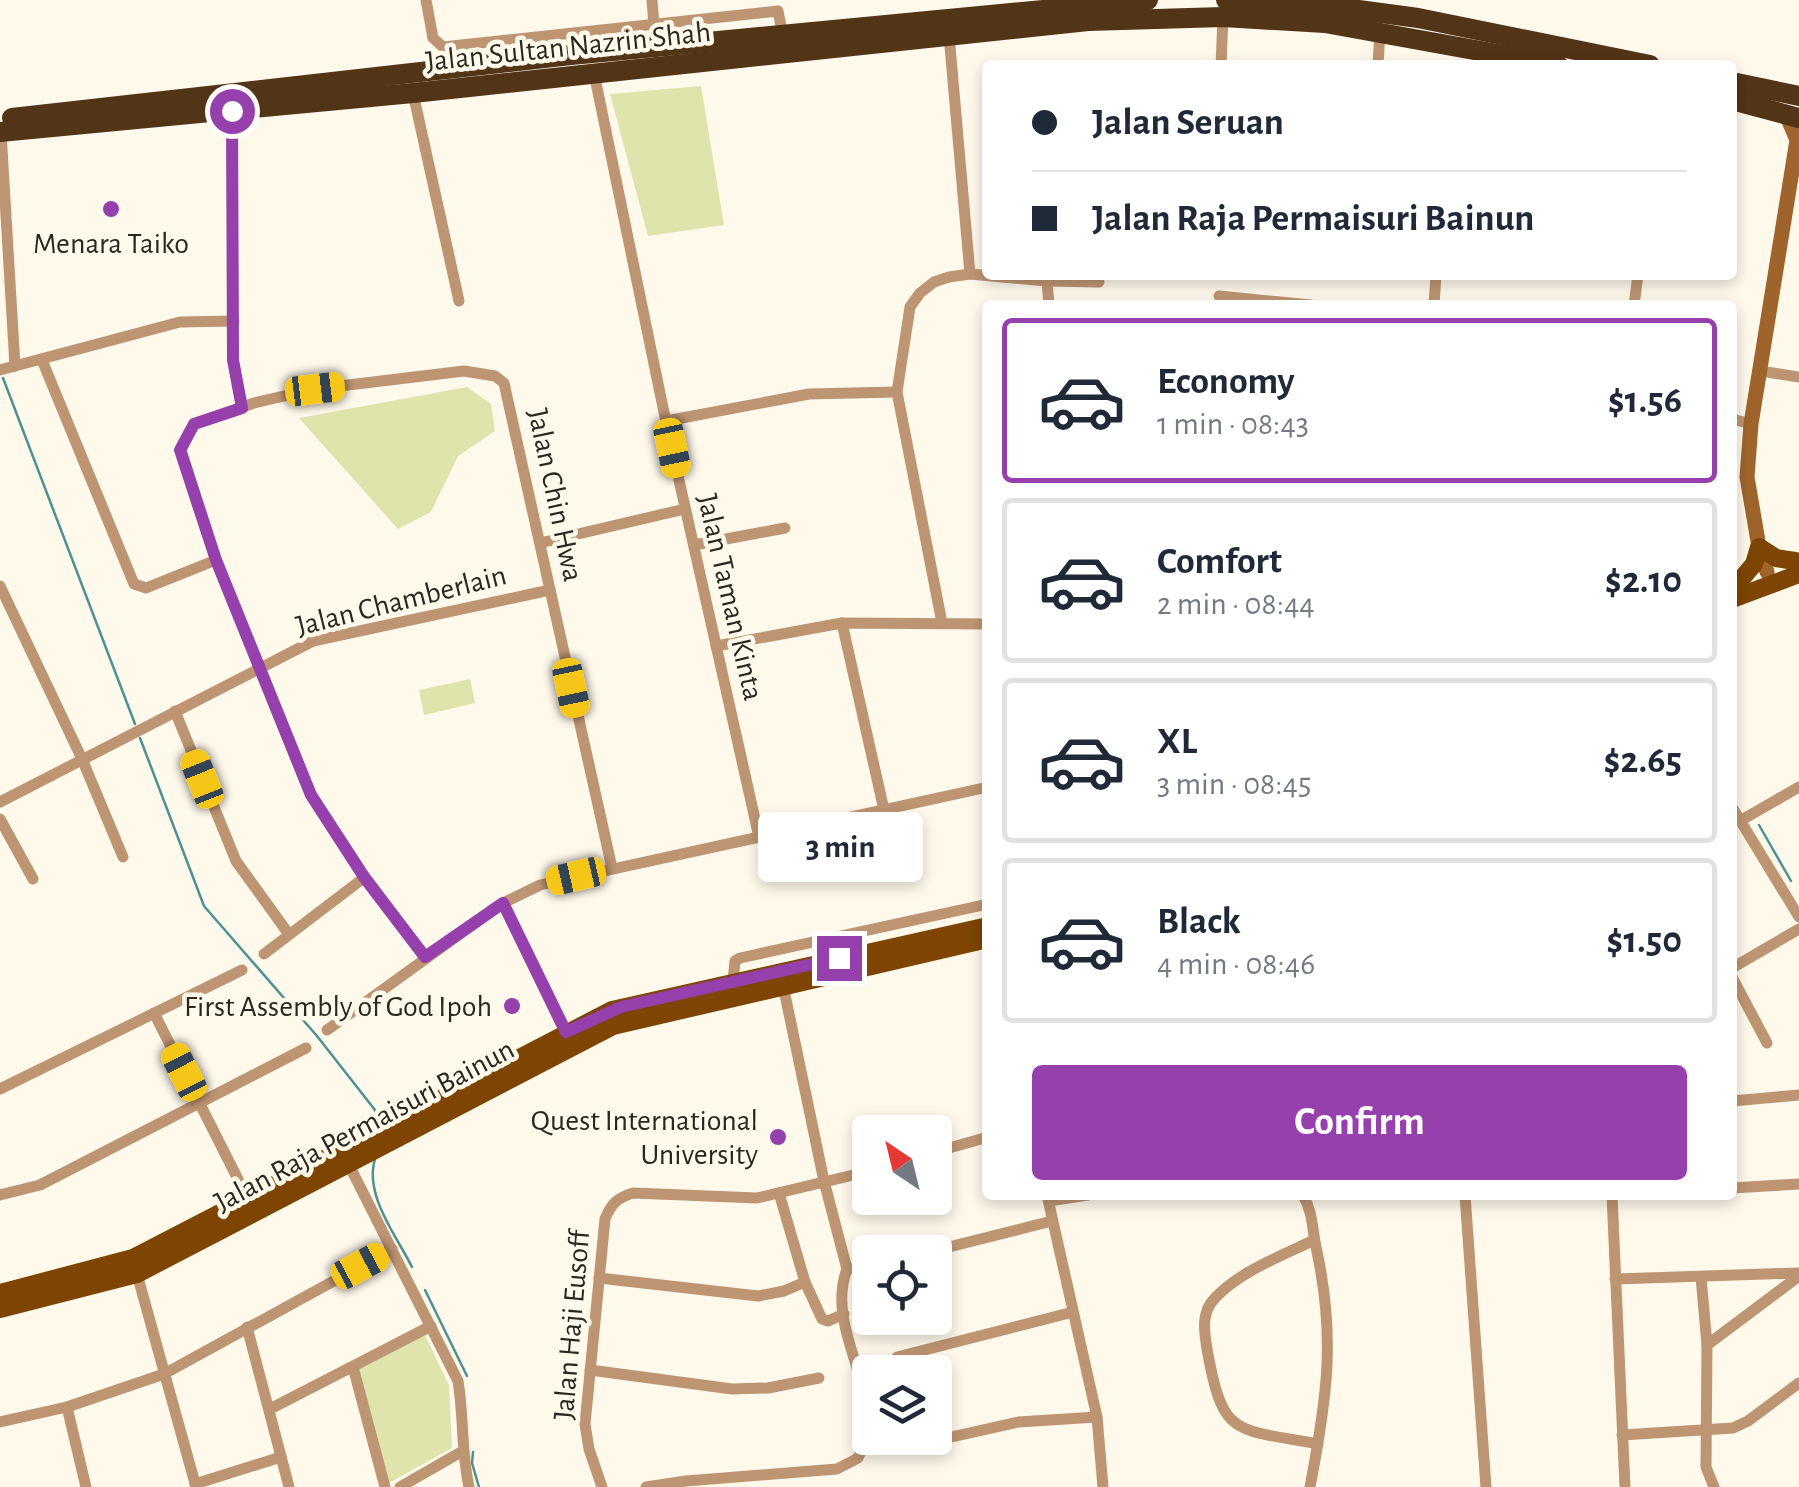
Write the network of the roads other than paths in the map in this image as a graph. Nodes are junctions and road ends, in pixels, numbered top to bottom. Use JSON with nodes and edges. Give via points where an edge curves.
{"nodes":[{"id":1,"x":426,"y":0,"type":"edge"},
{"id":2,"x":652,"y":0,"type":"edge"},
{"id":3,"x":1148,"y":0,"type":"edge"},
{"id":4,"x":1318,"y":3,"type":"edge"},
{"id":5,"x":1225,"y":8,"type":"edge"},
{"id":6,"x":948,"y":18,"type":"edge"},
{"id":7,"x":654,"y":25,"type":"junction"},
{"id":8,"x":1380,"y":31,"type":"junction"},
{"id":9,"x":592,"y":32,"type":"junction"},
{"id":10,"x":784,"y":36,"type":"junction"},
{"id":11,"x":470,"y":44,"type":"junction"},
{"id":12,"x":571,"y":55,"type":"junction"},
{"id":13,"x":1456,"y":55,"type":"edge"},
{"id":14,"x":1221,"y":60,"type":"edge"},
{"id":15,"x":1378,"y":60,"type":"edge"},
{"id":16,"x":1507,"y":60,"type":"edge"},
{"id":17,"x":1625,"y":60,"type":"edge"},
{"id":18,"x":508,"y":64,"type":"junction"},
{"id":19,"x":472,"y":67,"type":"junction"},
{"id":20,"x":594,"y":73,"type":"junction"},
{"id":21,"x":490,"y":84,"type":"junction"},
{"id":22,"x":1737,"y":84,"type":"edge"},
{"id":23,"x":413,"y":93,"type":"junction"},
{"id":24,"x":1737,"y":100,"type":"edge"},
{"id":25,"x":1795,"y":102,"type":"edge"},
{"id":26,"x":232,"y":111,"type":"junction"},
{"id":27,"x":0,"y":118,"type":"edge"},
{"id":28,"x":0,"y":132,"type":"edge"},
{"id":29,"x":1798,"y":139,"type":"edge"},
{"id":30,"x":2,"y":178,"type":"edge"},
{"id":31,"x":970,"y":274,"type":"junction"},
{"id":32,"x":982,"y":275,"type":"edge"},
{"id":33,"x":1035,"y":280,"type":"edge"},
{"id":34,"x":1046,"y":281,"type":"junction"},
{"id":35,"x":1098,"y":282,"type":"dead end"},
{"id":36,"x":1218,"y":296,"type":"dead end"},
{"id":37,"x":1048,"y":300,"type":"edge"},
{"id":38,"x":1259,"y":300,"type":"edge"},
{"id":39,"x":458,"y":301,"type":"dead end"},
{"id":40,"x":234,"y":321,"type":"junction"},
{"id":41,"x":42,"y":360,"type":"junction"},
{"id":42,"x":15,"y":366,"type":"junction"},
{"id":43,"x":0,"y":370,"type":"edge"},
{"id":44,"x":1760,"y":371,"type":"junction"},
{"id":45,"x":1799,"y":377,"type":"edge"},
{"id":46,"x":897,"y":392,"type":"junction"},
{"id":47,"x":242,"y":408,"type":"junction"},
{"id":48,"x":666,"y":420,"type":"junction"},
{"id":49,"x":1737,"y":420,"type":"edge"},
{"id":50,"x":1752,"y":424,"type":"junction"},
{"id":51,"x":686,"y":509,"type":"junction"},
{"id":52,"x":785,"y":528,"type":"dead end"},
{"id":53,"x":540,"y":543,"type":"junction"},
{"id":54,"x":694,"y":546,"type":"junction"},
{"id":55,"x":1758,"y":547,"type":"junction"},
{"id":56,"x":216,"y":560,"type":"junction"},
{"id":57,"x":1796,"y":568,"type":"edge"},
{"id":58,"x":1767,"y":572,"type":"junction"},
{"id":59,"x":0,"y":586,"type":"edge"},
{"id":60,"x":550,"y":590,"type":"junction"},
{"id":61,"x":1738,"y":590,"type":"edge"},
{"id":62,"x":842,"y":623,"type":"junction"},
{"id":63,"x":942,"y":623,"type":"junction"},
{"id":64,"x":982,"y":624,"type":"edge"},
{"id":65,"x":716,"y":646,"type":"junction"},
{"id":66,"x":261,"y":667,"type":"junction"},
{"id":67,"x":175,"y":711,"type":"junction"},
{"id":68,"x":82,"y":760,"type":"junction"},
{"id":69,"x":982,"y":788,"type":"edge"},
{"id":70,"x":1799,"y":788,"type":"edge"},
{"id":71,"x":0,"y":802,"type":"edge"},
{"id":72,"x":884,"y":810,"type":"junction"},
{"id":73,"x":1737,"y":815,"type":"edge"},
{"id":74,"x":1737,"y":817,"type":"edge"},
{"id":75,"x":0,"y":819,"type":"edge"},
{"id":76,"x":759,"y":837,"type":"junction"},
{"id":77,"x":123,"y":857,"type":"dead end"},
{"id":78,"x":612,"y":868,"type":"junction"},
{"id":79,"x":364,"y":877,"type":"junction"},
{"id":80,"x":32,"y":878,"type":"dead end"},
{"id":81,"x":1799,"y":888,"type":"edge"},
{"id":82,"x":1786,"y":895,"type":"junction"},
{"id":83,"x":503,"y":903,"type":"junction"},
{"id":84,"x":982,"y":905,"type":"edge"},
{"id":85,"x":1799,"y":917,"type":"edge"},
{"id":86,"x":982,"y":927,"type":"edge"},
{"id":87,"x":1799,"y":929,"type":"edge"},
{"id":88,"x":288,"y":933,"type":"junction"},
{"id":89,"x":982,"y":940,"type":"edge"},
{"id":90,"x":264,"y":954,"type":"dead end"},
{"id":91,"x":425,"y":957,"type":"junction"},
{"id":92,"x":1737,"y":965,"type":"edge"},
{"id":93,"x":242,"y":970,"type":"dead end"},
{"id":94,"x":735,"y":980,"type":"junction"},
{"id":95,"x":785,"y":986,"type":"junction"},
{"id":96,"x":1737,"y":987,"type":"edge"},
{"id":97,"x":154,"y":1013,"type":"junction"},
{"id":98,"x":328,"y":1030,"type":"dead end"},
{"id":99,"x":566,"y":1032,"type":"junction"},
{"id":100,"x":1767,"y":1044,"type":"dead end"},
{"id":101,"x":306,"y":1048,"type":"dead end"},
{"id":102,"x":0,"y":1089,"type":"edge"},
{"id":103,"x":1799,"y":1095,"type":"edge"},
{"id":104,"x":1737,"y":1101,"type":"edge"},
{"id":105,"x":199,"y":1102,"type":"junction"},
{"id":106,"x":982,"y":1139,"type":"edge"},
{"id":107,"x":952,"y":1147,"type":"edge"},
{"id":108,"x":320,"y":1161,"type":"junction"},
{"id":109,"x":349,"y":1162,"type":"junction"},
{"id":110,"x":852,"y":1174,"type":"edge"},
{"id":111,"x":824,"y":1181,"type":"junction"},
{"id":112,"x":1799,"y":1184,"type":"edge"},
{"id":113,"x":1737,"y":1188,"type":"edge"},
{"id":114,"x":779,"y":1193,"type":"junction"},
{"id":115,"x":0,"y":1195,"type":"edge"},
{"id":116,"x":248,"y":1199,"type":"junction"},
{"id":117,"x":1048,"y":1200,"type":"edge"},
{"id":118,"x":1305,"y":1200,"type":"edge"},
{"id":119,"x":1466,"y":1200,"type":"edge"},
{"id":120,"x":1612,"y":1200,"type":"edge"},
{"id":121,"x":1052,"y":1220,"type":"junction"},
{"id":122,"x":1314,"y":1240,"type":"junction"},
{"id":123,"x":952,"y":1246,"type":"edge"},
{"id":124,"x":392,"y":1249,"type":"junction"},
{"id":125,"x":847,"y":1269,"type":"junction"},
{"id":126,"x":852,"y":1269,"type":"edge"},
{"id":127,"x":137,"y":1274,"type":"junction"},
{"id":128,"x":1799,"y":1274,"type":"edge"},
{"id":129,"x":1701,"y":1276,"type":"junction"},
{"id":130,"x":599,"y":1278,"type":"junction"},
{"id":131,"x":1616,"y":1279,"type":"junction"},
{"id":132,"x":805,"y":1282,"type":"junction"},
{"id":133,"x":0,"y":1293,"type":"edge"},
{"id":134,"x":0,"y":1309,"type":"edge"},
{"id":135,"x":1074,"y":1312,"type":"junction"},
{"id":136,"x":844,"y":1314,"type":"junction"},
{"id":137,"x":431,"y":1326,"type":"junction"},
{"id":138,"x":247,"y":1327,"type":"junction"},
{"id":139,"x":1707,"y":1345,"type":"junction"},
{"id":140,"x":904,"y":1355,"type":"edge"},
{"id":141,"x":353,"y":1367,"type":"junction"},
{"id":142,"x":590,"y":1370,"type":"junction"},
{"id":143,"x":164,"y":1374,"type":"junction"},
{"id":144,"x":819,"y":1378,"type":"dead end"},
{"id":145,"x":1799,"y":1384,"type":"edge"},
{"id":146,"x":68,"y":1407,"type":"junction"},
{"id":147,"x":270,"y":1410,"type":"junction"},
{"id":148,"x":1097,"y":1417,"type":"junction"},
{"id":149,"x":0,"y":1422,"type":"edge"},
{"id":150,"x":1706,"y":1430,"type":"junction"},
{"id":151,"x":1622,"y":1436,"type":"junction"},
{"id":152,"x":952,"y":1437,"type":"edge"},
{"id":153,"x":1318,"y":1444,"type":"junction"},
{"id":154,"x":461,"y":1452,"type":"junction"},
{"id":155,"x":282,"y":1457,"type":"junction"},
{"id":156,"x":195,"y":1486,"type":"edge"},
{"id":157,"x":86,"y":1487,"type":"edge"},
{"id":158,"x":289,"y":1487,"type":"edge"},
{"id":159,"x":386,"y":1487,"type":"edge"},
{"id":160,"x":400,"y":1487,"type":"edge"},
{"id":161,"x":469,"y":1487,"type":"edge"},
{"id":162,"x":602,"y":1487,"type":"edge"},
{"id":163,"x":646,"y":1487,"type":"edge"},
{"id":164,"x":1103,"y":1487,"type":"edge"},
{"id":165,"x":1310,"y":1487,"type":"edge"},
{"id":166,"x":1486,"y":1487,"type":"edge"},
{"id":167,"x":1624,"y":1487,"type":"edge"},
{"id":168,"x":1714,"y":1487,"type":"edge"}],
"edges":[{"from":1,"to":11,"type":"street","via":[[437,44]]},
{"from":2,"to":7,"type":"street"},
{"from":3,"to":6,"type":"highway","name":"Jalan Sultan Nazrin Shah"},
{"from":4,"to":5,"type":"highway","name":"Jalan Sultan Nazrin Shah"},
{"from":4,"to":17,"type":"highway","name":"Jalan Sultan Nazrin Shah"},
{"from":5,"to":6,"type":"highway","name":"Jalan Sultan Nazrin Shah","via":[[1088,21]]},
{"from":5,"to":8,"type":"highway","name":"Jalan Sultan Nazrin Shah"},
{"from":5,"to":14,"type":"street"},
{"from":6,"to":10,"type":"highway","name":"Jalan Sultan Nazrin Shah"},
{"from":6,"to":20,"type":"highway","name":"Jalan Sultan Nazrin Shah"},
{"from":6,"to":31,"type":"street"},
{"from":7,"to":9,"type":"street"},
{"from":7,"to":10,"type":"street","via":[[778,11]]},
{"from":8,"to":13,"type":"highway","name":"Jalan Sultan Nazrin Shah"},
{"from":8,"to":15,"type":"street"},
{"from":9,"to":11,"type":"street"},
{"from":9,"to":12,"type":"street","via":[[585,48]]},
{"from":10,"to":12,"type":"highway","name":"Jalan Sultan Nazrin Shah"},
{"from":11,"to":19,"type":"street"},
{"from":12,"to":18,"type":"highway","name":"Jalan Sultan Nazrin Shah"},
{"from":13,"to":16,"type":"highway","name":"Jalan Sultan Nazrin Shah"},
{"from":18,"to":19,"type":"highway","name":"Jalan Sultan Nazrin Shah"},
{"from":18,"to":20,"type":"highway","via":[[587,61]]},
{"from":19,"to":21,"type":"highway"},
{"from":19,"to":27,"type":"highway","name":"Jalan Sultan Nazrin Shah"},
{"from":20,"to":21,"type":"highway","name":"Jalan Sultan Nazrin Shah"},
{"from":20,"to":48,"type":"street","name":"Jalan Taman Kinta"},
{"from":21,"to":23,"type":"highway","name":"Jalan Sultan Nazrin Shah"},
{"from":22,"to":25,"type":"highway"},
{"from":23,"to":26,"type":"highway","name":"Jalan Sultan Nazrin Shah"},
{"from":23,"to":39,"type":"street"},
{"from":24,"to":25,"type":"highway"},
{"from":25,"to":29,"type":"street"},
{"from":26,"to":28,"type":"highway","name":"Jalan Sultan Nazrin Shah"},
{"from":26,"to":40,"type":"street"},
{"from":28,"to":30,"type":"street"},
{"from":29,"to":44,"type":"street"},
{"from":30,"to":42,"type":"street"},
{"from":31,"to":32,"type":"street"},
{"from":31,"to":46,"type":"street","via":[[934,282],[910,306]]},
{"from":33,"to":34,"type":"street"},
{"from":34,"to":35,"type":"street"},
{"from":34,"to":37,"type":"street"},
{"from":36,"to":38,"type":"street"},
{"from":40,"to":41,"type":"street","via":[[180,322]]},
{"from":40,"to":47,"type":"street"},
{"from":41,"to":42,"type":"street"},
{"from":41,"to":56,"type":"street","via":[[134,584],[146,588]]},
{"from":42,"to":43,"type":"street"},
{"from":44,"to":45,"type":"street"},
{"from":44,"to":50,"type":"street"},
{"from":46,"to":48,"type":"street","via":[[808,394]]},
{"from":46,"to":63,"type":"street"},
{"from":47,"to":53,"type":"street","name":"Jalan Chin Hwa","via":[[315,389],[464,371],[496,376],[509,395]]},
{"from":47,"to":56,"type":"street","name":"Jalan Chin Hwa","via":[[194,424],[180,450]]},
{"from":48,"to":51,"type":"street","name":"Jalan Taman Kinta"},
{"from":49,"to":50,"type":"street"},
{"from":50,"to":55,"type":"street","via":[[1747,478]]},
{"from":51,"to":53,"type":"street"},
{"from":51,"to":54,"type":"street","name":"Jalan Taman Kinta"},
{"from":52,"to":54,"type":"street"},
{"from":53,"to":60,"type":"street","name":"Jalan Chin Hwa"},
{"from":54,"to":65,"type":"street","name":"Jalan Taman Kinta"},
{"from":55,"to":57,"type":"main road"},
{"from":55,"to":58,"type":"street"},
{"from":55,"to":61,"type":"main road"},
{"from":56,"to":66,"type":"street","name":"Jalan Chin Hwa"},
{"from":57,"to":58,"type":"main road"},
{"from":57,"to":61,"type":"main road"},
{"from":58,"to":61,"type":"main road"},
{"from":59,"to":68,"type":"street"},
{"from":60,"to":66,"type":"street","name":"Jalan Chamberlain","via":[[314,641]]},
{"from":60,"to":78,"type":"street","name":"Jalan Chin Hwa"},
{"from":62,"to":63,"type":"street"},
{"from":62,"to":65,"type":"street"},
{"from":62,"to":72,"type":"street"},
{"from":63,"to":64,"type":"street"},
{"from":65,"to":76,"type":"street","name":"Jalan Taman Kinta"},
{"from":66,"to":67,"type":"street","name":"Jalan Chamberlain"},
{"from":66,"to":79,"type":"street","name":"Jalan Chin Hwa","via":[[311,795]]},
{"from":67,"to":68,"type":"street","name":"Jalan Chamberlain"},
{"from":67,"to":88,"type":"street","via":[[229,847]]},
{"from":68,"to":71,"type":"street","name":"Jalan Chamberlain"},
{"from":68,"to":77,"type":"street"},
{"from":69,"to":72,"type":"street"},
{"from":70,"to":73,"type":"street"},
{"from":72,"to":76,"type":"street"},
{"from":74,"to":82,"type":"street"},
{"from":75,"to":80,"type":"street"},
{"from":76,"to":78,"type":"street"},
{"from":78,"to":83,"type":"street","via":[[540,884]]},
{"from":79,"to":88,"type":"street"},
{"from":79,"to":91,"type":"street","name":"Jalan Chin Hwa"},
{"from":81,"to":82,"type":"street"},
{"from":82,"to":85,"type":"street"},
{"from":83,"to":91,"type":"street"},
{"from":83,"to":99,"type":"street"},
{"from":84,"to":94,"type":"street","name":"Jalan Raja Permaisuri Bainun","via":[[740,958]]},
{"from":86,"to":94,"type":"main road","name":"Jalan Raja Permaisuri Bainun"},
{"from":87,"to":92,"type":"street"},
{"from":88,"to":90,"type":"street"},
{"from":89,"to":95,"type":"main road","name":"Jalan Raja Permaisuri Bainun"},
{"from":91,"to":98,"type":"street"},
{"from":93,"to":97,"type":"street"},
{"from":94,"to":95,"type":"street","via":[[773,979]]},
{"from":94,"to":99,"type":"main road","name":"Jalan Raja Permaisuri Bainun","via":[[612,1010]]},
{"from":95,"to":109,"type":"main road","name":"Jalan Raja Permaisuri Bainun","via":[[613,1026]]},
{"from":95,"to":111,"type":"street"},
{"from":96,"to":100,"type":"street"},
{"from":97,"to":102,"type":"street"},
{"from":97,"to":105,"type":"street"},
{"from":99,"to":108,"type":"main road","name":"Jalan Raja Permaisuri Bainun"},
{"from":101,"to":105,"type":"street"},
{"from":103,"to":104,"type":"street"},
{"from":105,"to":115,"type":"street","via":[[40,1185]]},
{"from":105,"to":116,"type":"street"},
{"from":106,"to":107,"type":"street"},
{"from":108,"to":109,"type":"street","via":[[337,1156]]},
{"from":108,"to":116,"type":"main road","name":"Jalan Raja Permaisuri Bainun"},
{"from":109,"to":124,"type":"street"},
{"from":109,"to":127,"type":"main road","name":"Jalan Raja Permaisuri Bainun"},
{"from":110,"to":111,"type":"street","name":"Jalan Haji Eusoff"},
{"from":111,"to":114,"type":"street","name":"Jalan Haji Eusoff"},
{"from":111,"to":125,"type":"street"},
{"from":112,"to":113,"type":"street"},
{"from":114,"to":130,"type":"street","name":"Jalan Haji Eusoff","via":[[620,1197],[606,1219]]},
{"from":114,"to":132,"type":"street"},
{"from":116,"to":133,"type":"main road","name":"Jalan Raja Permaisuri Bainun","via":[[134,1258]]},
{"from":117,"to":121,"type":"street"},
{"from":118,"to":122,"type":"street"},
{"from":119,"to":166,"type":"street"},
{"from":120,"to":131,"type":"street"},
{"from":121,"to":123,"type":"street"},
{"from":121,"to":135,"type":"street"},
{"from":122,"to":153,"type":"street","via":[[1330,1335]]},
{"from":122,"to":153,"type":"street","via":[[1213,1299],[1204,1329],[1216,1397],[1229,1420],[1254,1432]]},
{"from":124,"to":137,"type":"street"},
{"from":124,"to":138,"type":"street"},
{"from":125,"to":126,"type":"street"},
{"from":125,"to":136,"type":"street"},
{"from":127,"to":134,"type":"main road","name":"Jalan Raja Permaisuri Bainun"},
{"from":127,"to":143,"type":"street"},
{"from":128,"to":129,"type":"street"},
{"from":128,"to":139,"type":"street"},
{"from":129,"to":131,"type":"street"},
{"from":129,"to":139,"type":"street"},
{"from":130,"to":132,"type":"street","via":[[758,1296]]},
{"from":130,"to":142,"type":"street","name":"Jalan Haji Eusoff"},
{"from":131,"to":151,"type":"street"},
{"from":132,"to":136,"type":"street","via":[[822,1319]]},
{"from":135,"to":140,"type":"street"},
{"from":135,"to":148,"type":"street"},
{"from":136,"to":163,"type":"street","via":[[870,1426],[850,1465]]},
{"from":137,"to":141,"type":"street"},
{"from":137,"to":154,"type":"street","via":[[458,1381]]},
{"from":138,"to":143,"type":"street"},
{"from":138,"to":147,"type":"street"},
{"from":139,"to":150,"type":"street"},
{"from":141,"to":147,"type":"street"},
{"from":141,"to":159,"type":"street"},
{"from":142,"to":144,"type":"street","via":[[732,1389]]},
{"from":142,"to":162,"type":"street","name":"Jalan Haji Eusoff","via":[[585,1424]]},
{"from":143,"to":146,"type":"street"},
{"from":143,"to":156,"type":"street"},
{"from":145,"to":150,"type":"street","via":[[1748,1421]]},
{"from":146,"to":149,"type":"street"},
{"from":146,"to":157,"type":"street"},
{"from":147,"to":155,"type":"street"},
{"from":148,"to":152,"type":"street","via":[[1018,1422]]},
{"from":148,"to":164,"type":"street"},
{"from":150,"to":151,"type":"street"},
{"from":150,"to":168,"type":"street","via":[[1706,1467]]},
{"from":151,"to":167,"type":"street"},
{"from":153,"to":165,"type":"street"},
{"from":154,"to":160,"type":"street"},
{"from":154,"to":161,"type":"street"},
{"from":155,"to":156,"type":"street"},
{"from":155,"to":158,"type":"street"}]}
